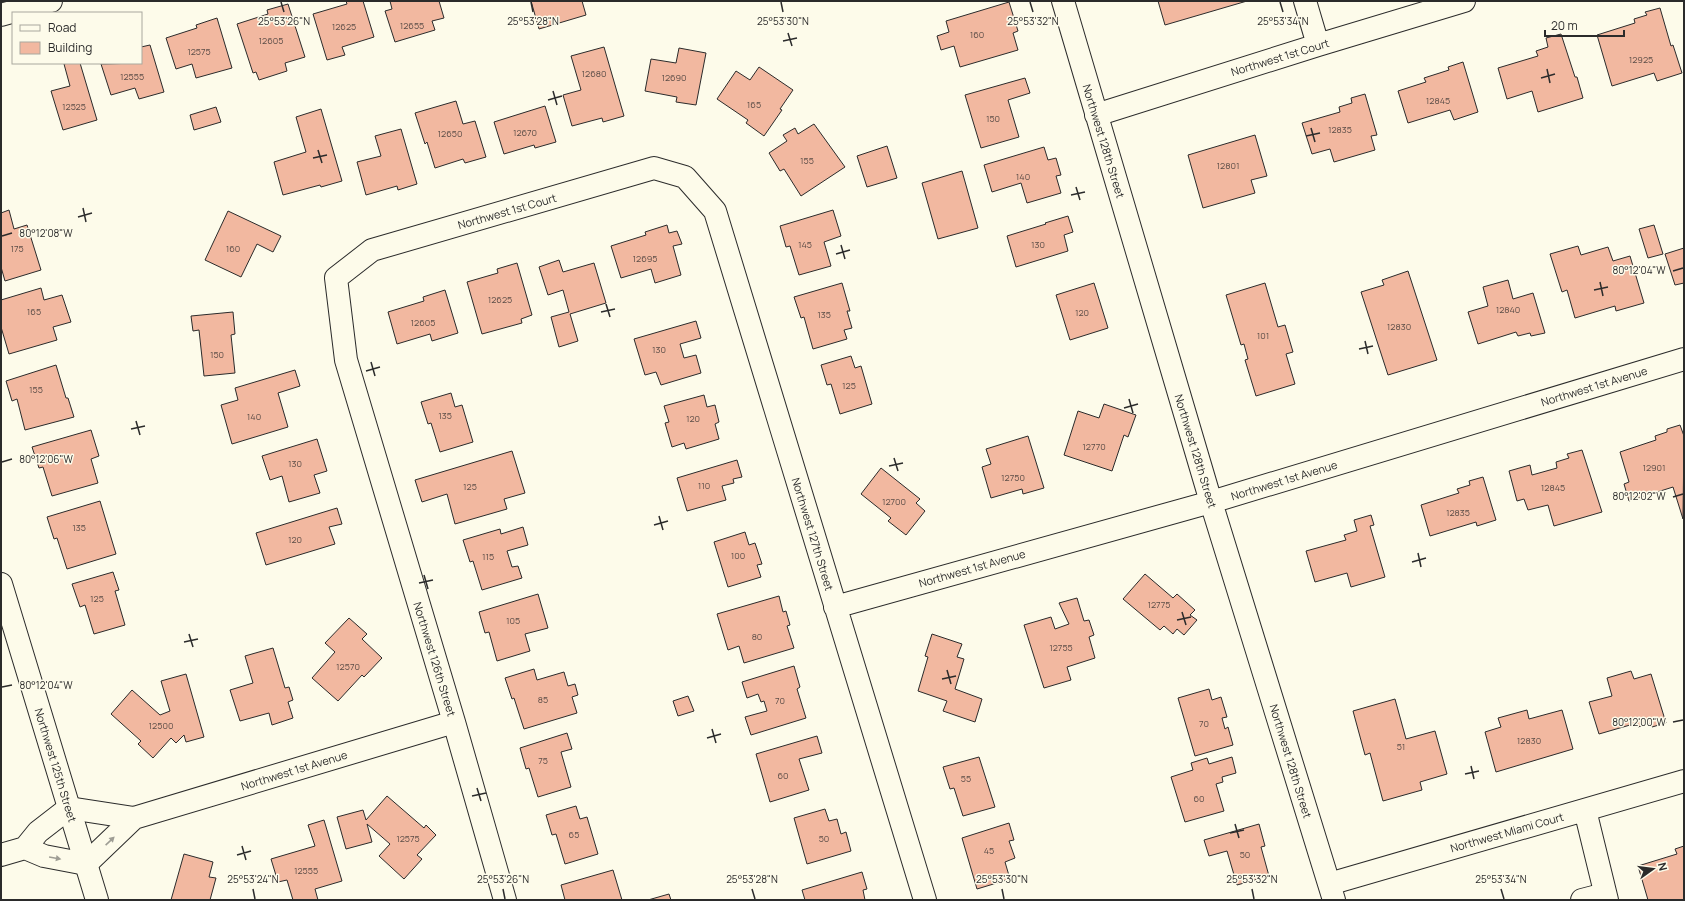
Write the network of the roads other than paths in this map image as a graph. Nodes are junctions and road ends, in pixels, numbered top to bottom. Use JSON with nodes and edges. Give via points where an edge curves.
{"nodes":[{"id":1,"x":1062,"y":1,"type":"edge"},
{"id":2,"x":1305,"y":1,"type":"edge"},
{"id":3,"x":1464,"y":1,"type":"edge"},
{"id":4,"x":38,"y":3,"type":"edge"},
{"id":5,"x":1,"y":15,"type":"edge"},
{"id":6,"x":1318,"y":45,"type":"junction"},
{"id":7,"x":1096,"y":115,"type":"junction"},
{"id":8,"x":685,"y":177,"type":"joint"},
{"id":9,"x":336,"y":278,"type":"joint"},
{"id":10,"x":1684,"y":359,"type":"edge"},
{"id":11,"x":1211,"y":502,"type":"junction"},
{"id":12,"x":1,"y":584,"type":"edge"},
{"id":13,"x":835,"y":607,"type":"junction"},
{"id":14,"x":454,"y":722,"type":"junction"},
{"id":15,"x":1684,"y":780,"type":"edge"},
{"id":16,"x":69,"y":808,"type":"junction"},
{"id":17,"x":1585,"y":810,"type":"junction"},
{"id":18,"x":134,"y":818,"type":"junction"},
{"id":19,"x":25,"y":848,"type":"junction"},
{"id":20,"x":1,"y":855,"type":"edge"},
{"id":21,"x":86,"y":864,"type":"junction"},
{"id":22,"x":1332,"y":892,"type":"edge"},
{"id":23,"x":1606,"y":897,"type":"edge"},
{"id":24,"x":97,"y":900,"type":"edge"},
{"id":25,"x":504,"y":900,"type":"edge"},
{"id":26,"x":925,"y":900,"type":"edge"},
{"id":27,"x":1582,"y":900,"type":"edge"}],
"edges":[{"from":1,"to":7,"type":"street","name":"Northwest 128th Street"},
{"from":2,"to":6,"type":"street"},
{"from":3,"to":6,"type":"street","name":"Northwest 1st Court"},
{"from":4,"to":5,"type":"street"},
{"from":6,"to":7,"type":"street","name":"Northwest 1st Court"},
{"from":7,"to":11,"type":"street","name":"Northwest 128th Street"},
{"from":8,"to":9,"type":"street","name":"Northwest 1st Court","via":[[654,168],[646,170],[372,250]]},
{"from":8,"to":13,"type":"street","name":"Northwest 127th Street","via":[[715,211]]},
{"from":9,"to":14,"type":"street","name":"Northwest 126th Street","via":[[346,360]]},
{"from":10,"to":11,"type":"street","name":"Northwest 1st Avenue"},
{"from":11,"to":13,"type":"street","name":"Northwest 1st Avenue"},
{"from":11,"to":22,"type":"street","name":"Northwest 128th Street"},
{"from":12,"to":16,"type":"street","name":"Northwest 125th Street"},
{"from":13,"to":26,"type":"street","name":"Northwest 127th Street"},
{"from":14,"to":18,"type":"street","name":"Northwest 1st Avenue"},
{"from":14,"to":25,"type":"street","name":"Northwest 126th Street"},
{"from":15,"to":17,"type":"street","name":"Northwest Miami Court"},
{"from":16,"to":18,"type":"street","name":"Northwest 1st Avenue"},
{"from":16,"to":19,"type":"street","via":[[38,832]]},
{"from":16,"to":21,"type":"street","name":"Northwest 125th Street"},
{"from":17,"to":22,"type":"street","name":"Northwest Miami Court"},
{"from":17,"to":23,"type":"street"},
{"from":21,"to":18,"type":"street","name":"Northwest 1st Avenue","one_way":true},
{"from":19,"to":20,"type":"street"},
{"from":19,"to":21,"type":"street","one_way":true,"via":[[44,856]]},
{"from":21,"to":24,"type":"street","name":"Northwest 125th Street"},
{"from":23,"to":27,"type":"street"}]}
